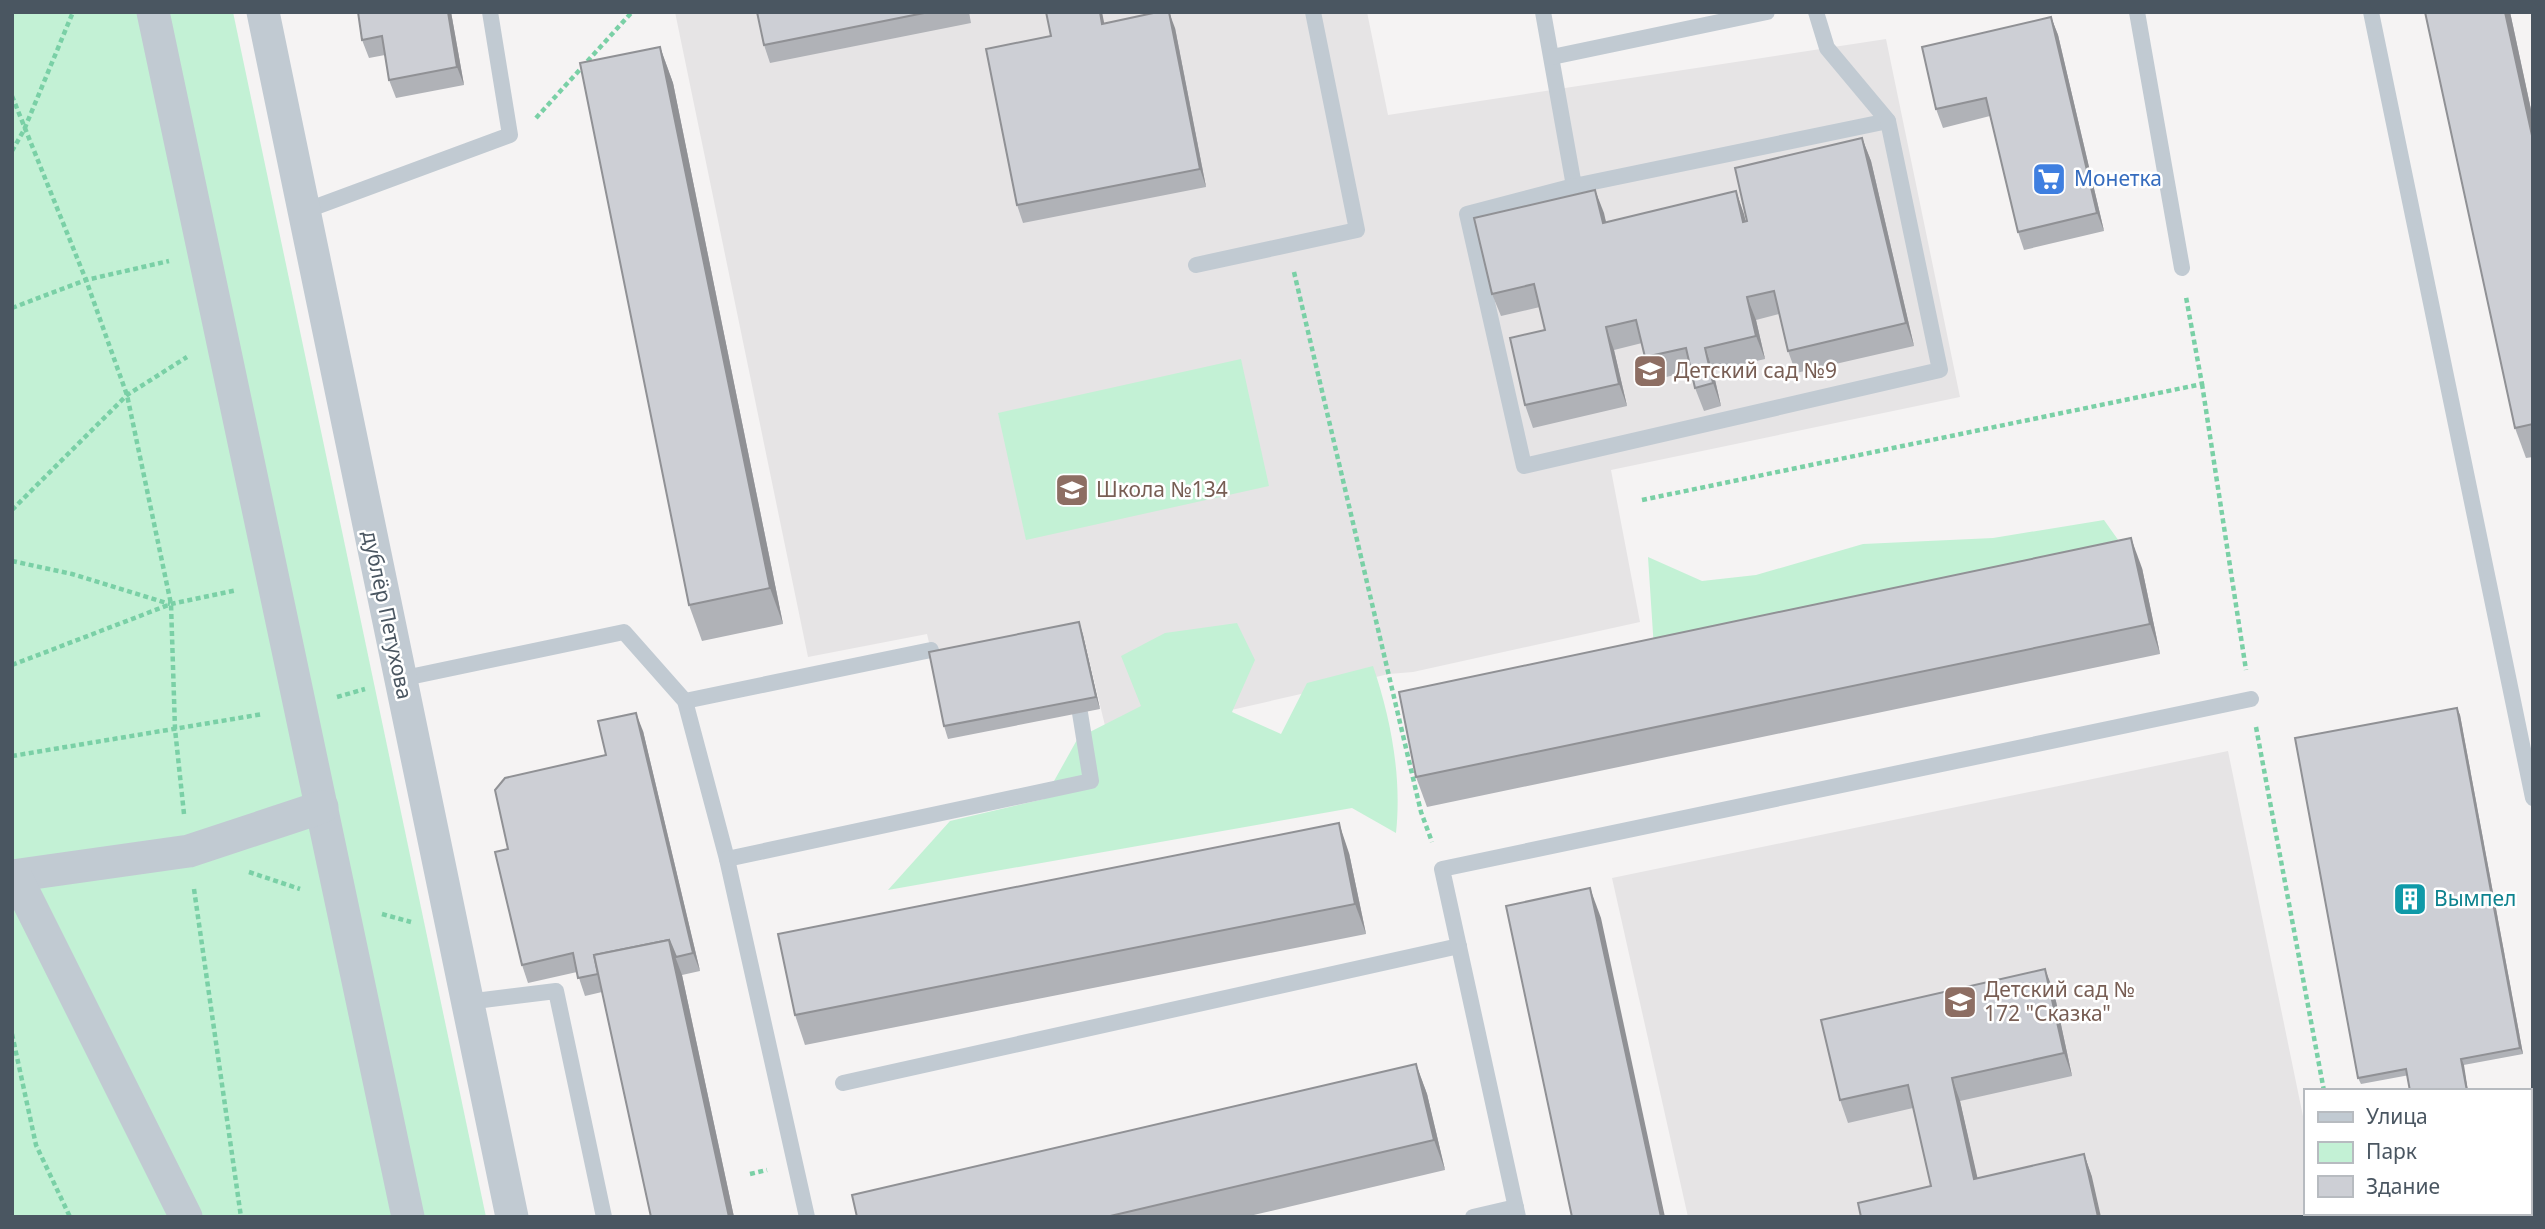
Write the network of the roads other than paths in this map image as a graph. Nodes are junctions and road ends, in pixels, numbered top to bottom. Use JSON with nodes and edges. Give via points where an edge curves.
{"nodes":[{"id":1,"x":153,"y":12,"type":"edge"},
{"id":2,"x":263,"y":12,"type":"edge"},
{"id":3,"x":490,"y":12,"type":"edge"},
{"id":4,"x":1313,"y":12,"type":"edge"},
{"id":5,"x":1543,"y":12,"type":"edge"},
{"id":6,"x":1767,"y":12,"type":"edge"},
{"id":7,"x":1816,"y":12,"type":"edge"},
{"id":8,"x":2137,"y":12,"type":"edge"},
{"id":9,"x":2371,"y":12,"type":"edge"},
{"id":10,"x":1552,"y":57,"type":"junction"},
{"id":11,"x":1888,"y":121,"type":"junction"},
{"id":12,"x":1574,"y":186,"type":"junction"},
{"id":13,"x":302,"y":212,"type":"junction"},
{"id":14,"x":1196,"y":265,"type":"dead end"},
{"id":15,"x":2182,"y":268,"type":"road end"},
{"id":16,"x":931,"y":650,"type":"edge"},
{"id":17,"x":400,"y":679,"type":"junction"},
{"id":18,"x":2251,"y":699,"type":"road end"},
{"id":19,"x":685,"y":701,"type":"junction"},
{"id":20,"x":1080,"y":713,"type":"edge"},
{"id":21,"x":2533,"y":798,"type":"edge"},
{"id":22,"x":322,"y":807,"type":"junction"},
{"id":23,"x":727,"y":859,"type":"junction"},
{"id":24,"x":14,"y":876,"type":"edge"},
{"id":25,"x":1459,"y":946,"type":"junction"},
{"id":26,"x":467,"y":1002,"type":"junction"},
{"id":27,"x":843,"y":1083,"type":"dead end"},
{"id":28,"x":1517,"y":1212,"type":"edge"},
{"id":29,"x":186,"y":1217,"type":"edge"},
{"id":30,"x":408,"y":1217,"type":"edge"},
{"id":31,"x":512,"y":1217,"type":"edge"},
{"id":32,"x":604,"y":1217,"type":"edge"},
{"id":33,"x":807,"y":1217,"type":"edge"},
{"id":34,"x":1473,"y":1217,"type":"edge"}],
"edges":[{"from":1,"to":22,"type":"street"},
{"from":2,"to":13,"type":"street","name":"дублёр Петухова"},
{"from":3,"to":13,"type":"lane","via":[[510,135]]},
{"from":4,"to":14,"type":"lane","via":[[1357,230]]},
{"from":5,"to":10,"type":"lane"},
{"from":6,"to":10,"type":"lane"},
{"from":7,"to":11,"type":"lane","via":[[1827,48]]},
{"from":8,"to":15,"type":"lane"},
{"from":9,"to":21,"type":"lane"},
{"from":10,"to":12,"type":"lane"},
{"from":11,"to":12,"type":"lane"},
{"from":11,"to":12,"type":"lane","via":[[1940,370],[1524,466],[1467,214]]},
{"from":13,"to":17,"type":"street","name":"дублёр Петухова"},
{"from":16,"to":19,"type":"lane"},
{"from":17,"to":19,"type":"lane","via":[[624,632]]},
{"from":17,"to":26,"type":"street","name":"дублёр Петухова"},
{"from":18,"to":25,"type":"lane","via":[[1442,869]]},
{"from":19,"to":23,"type":"lane"},
{"from":20,"to":23,"type":"lane","via":[[1091,782]]},
{"from":22,"to":24,"type":"street","via":[[189,851]]},
{"from":22,"to":30,"type":"street"},
{"from":23,"to":33,"type":"lane"},
{"from":24,"to":29,"type":"street"},
{"from":25,"to":27,"type":"lane"},
{"from":25,"to":28,"type":"lane"},
{"from":26,"to":31,"type":"street","name":"дублёр Петухова"},
{"from":26,"to":32,"type":"lane","via":[[556,991]]},
{"from":28,"to":34,"type":"lane"}]}
